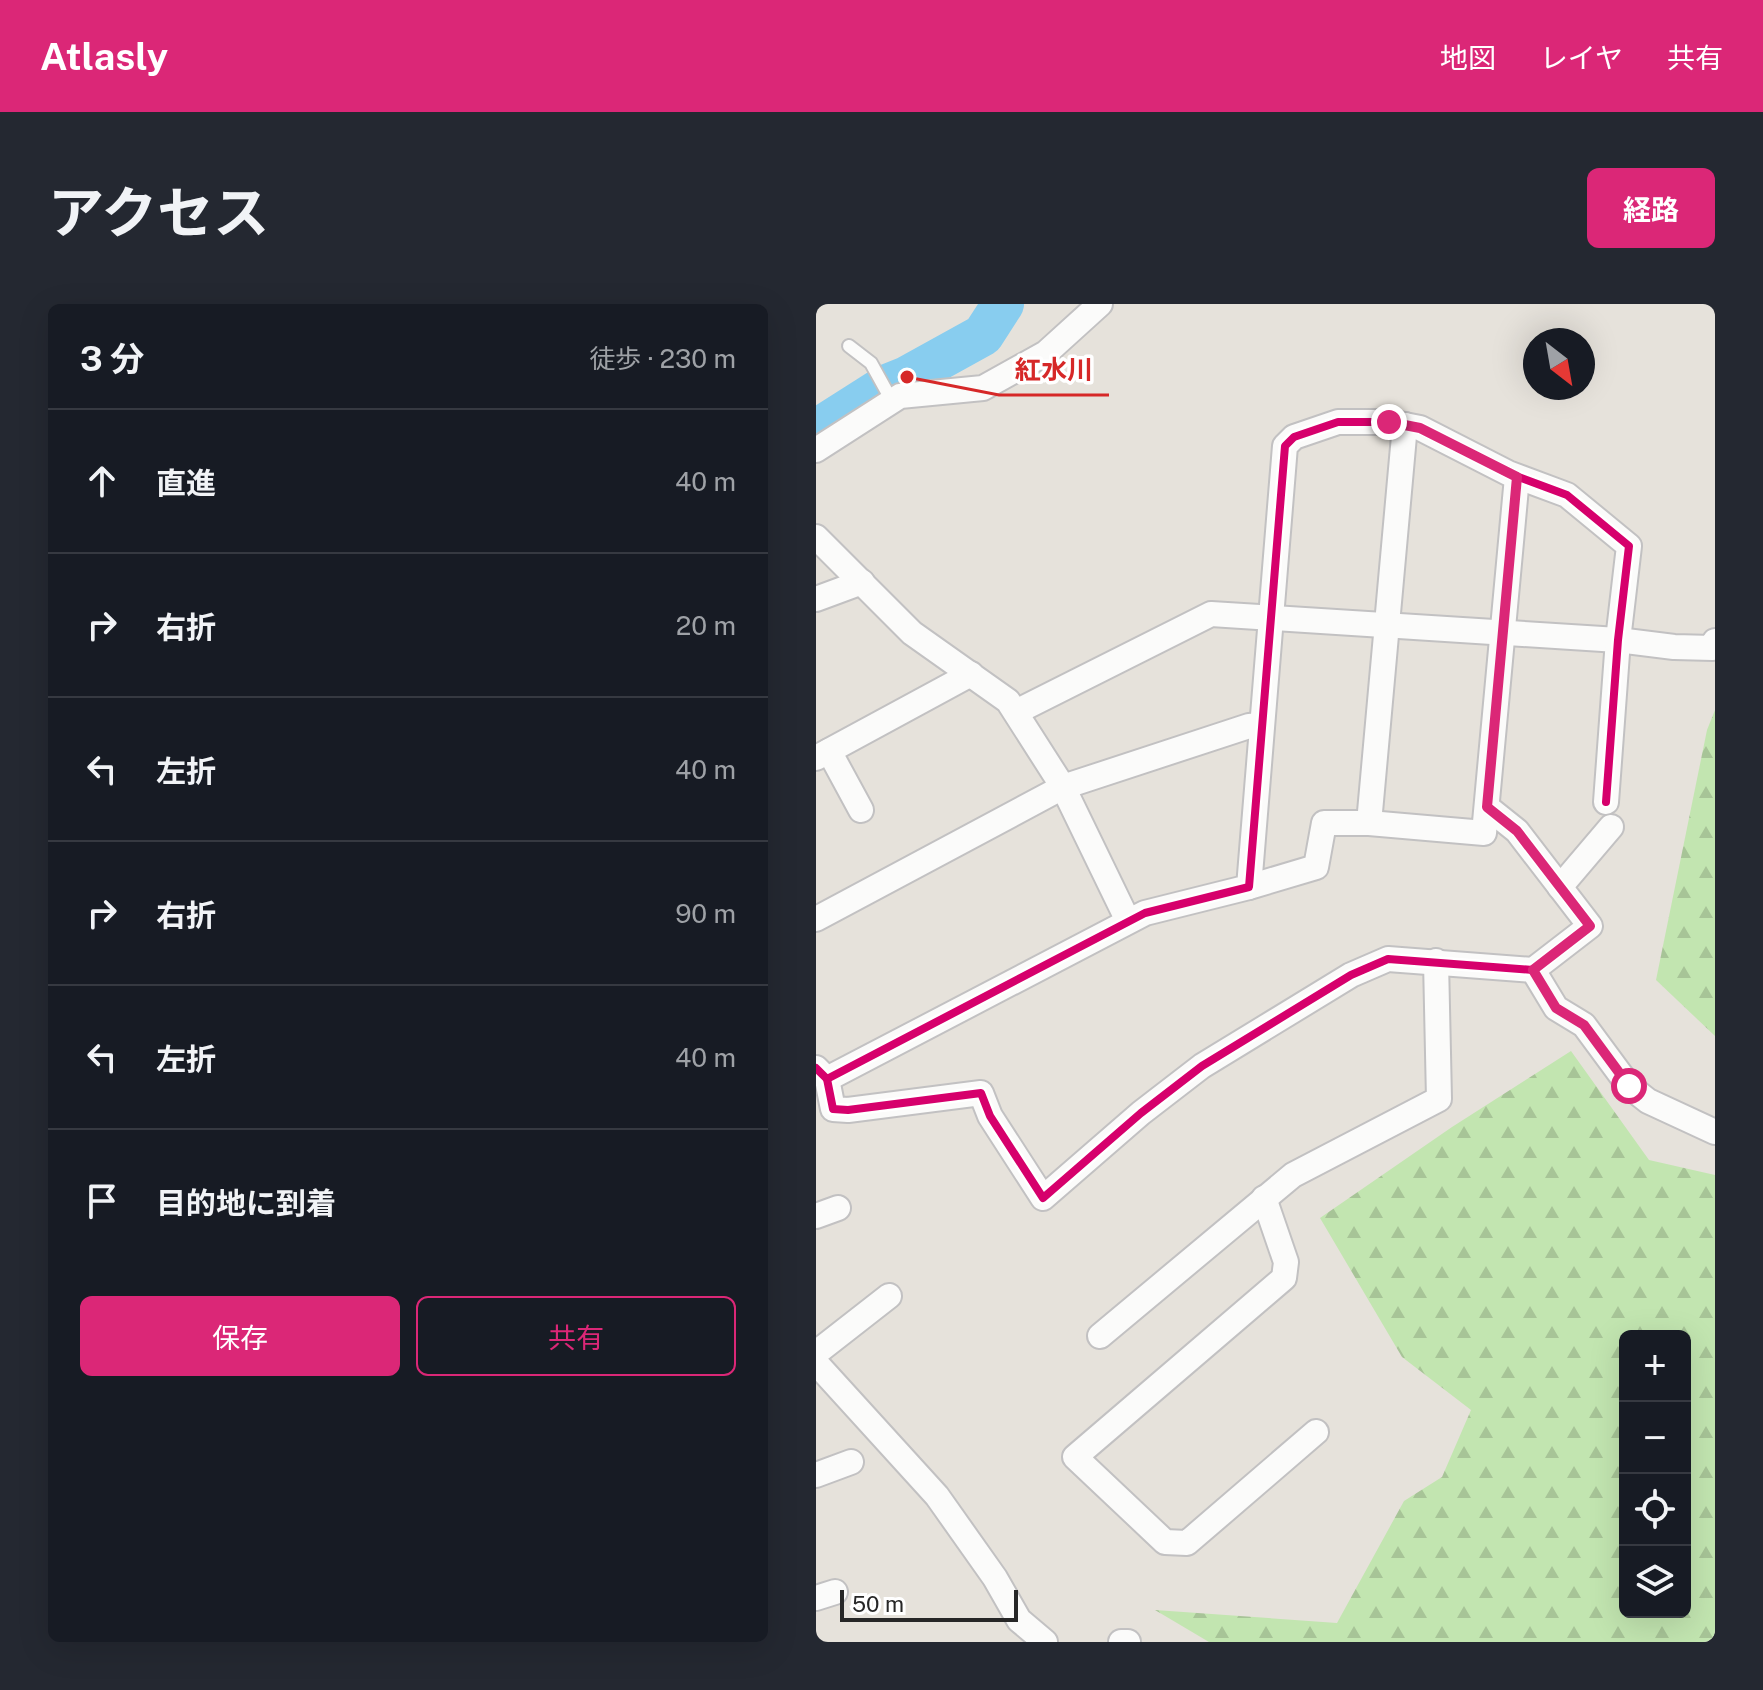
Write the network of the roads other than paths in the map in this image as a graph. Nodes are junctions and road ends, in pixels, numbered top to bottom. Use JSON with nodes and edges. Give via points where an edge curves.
{"nodes":[{"id":1,"x":1098,"y":305,"type":"edge"},
{"id":2,"x":849,"y":346,"type":"dead end"},
{"id":3,"x":888,"y":391,"type":"junction"},
{"id":4,"x":1405,"y":425,"type":"junction"},
{"id":5,"x":816,"y":450,"type":"edge"},
{"id":6,"x":1517,"y":477,"type":"junction"},
{"id":7,"x":816,"y":537,"type":"edge"},
{"id":8,"x":862,"y":582,"type":"junction"},
{"id":9,"x":816,"y":599,"type":"edge"},
{"id":10,"x":1272,"y":618,"type":"junction"},
{"id":11,"x":1389,"y":626,"type":"junction"},
{"id":12,"x":1503,"y":634,"type":"junction"},
{"id":13,"x":1618,"y":640,"type":"junction"},
{"id":14,"x":1715,"y":641,"type":"edge"},
{"id":15,"x":971,"y":674,"type":"junction"},
{"id":16,"x":1016,"y":712,"type":"junction"},
{"id":17,"x":1262,"y":725,"type":"junction"},
{"id":18,"x":822,"y":755,"type":"edge"},
{"id":19,"x":1063,"y":787,"type":"junction"},
{"id":20,"x":1606,"y":802,"type":"dead end"},
{"id":21,"x":1487,"y":807,"type":"junction"},
{"id":22,"x":861,"y":810,"type":"dead end"},
{"id":23,"x":1369,"y":823,"type":"junction"},
{"id":24,"x":1611,"y":827,"type":"dead end"},
{"id":25,"x":1249,"y":887,"type":"junction"},
{"id":26,"x":1560,"y":887,"type":"junction"},
{"id":27,"x":816,"y":919,"type":"edge"},
{"id":28,"x":1128,"y":921,"type":"junction"},
{"id":29,"x":1436,"y":961,"type":"junction"},
{"id":30,"x":1533,"y":970,"type":"junction"},
{"id":31,"x":821,"y":1073,"type":"edge"},
{"id":32,"x":1715,"y":1132,"type":"edge"},
{"id":33,"x":1264,"y":1198,"type":"junction"},
{"id":34,"x":889,"y":1296,"type":"dead end"},
{"id":35,"x":1100,"y":1336,"type":"dead end"},
{"id":36,"x":816,"y":1353,"type":"edge"},
{"id":37,"x":816,"y":1363,"type":"edge"},
{"id":38,"x":1316,"y":1432,"type":"dead end"},
{"id":39,"x":851,"y":1462,"type":"dead end"},
{"id":40,"x":816,"y":1475,"type":"edge"},
{"id":41,"x":1045,"y":1642,"type":"edge"},
{"id":42,"x":1121,"y":1642,"type":"edge"},
{"id":43,"x":1128,"y":1642,"type":"edge"}],
"edges":[{"from":1,"to":3,"type":"street","via":[[1046,353],[983,388],[900,396]]},
{"from":2,"to":3,"type":"lane","via":[[871,363]]},
{"from":3,"to":5,"type":"street"},
{"from":4,"to":6,"type":"street"},
{"from":4,"to":10,"type":"street","via":[[1338,422],[1294,437],[1285,446]]},
{"from":4,"to":11,"type":"street"},
{"from":6,"to":12,"type":"street"},
{"from":6,"to":13,"type":"street","via":[[1567,495],[1629,546]]},
{"from":7,"to":8,"type":"street"},
{"from":8,"to":9,"type":"street"},
{"from":8,"to":15,"type":"street","via":[[912,633]]},
{"from":10,"to":11,"type":"street"},
{"from":10,"to":16,"type":"street","via":[[1211,614]]},
{"from":10,"to":17,"type":"street"},
{"from":11,"to":12,"type":"street"},
{"from":11,"to":23,"type":"street"},
{"from":12,"to":13,"type":"street"},
{"from":12,"to":21,"type":"street"},
{"from":13,"to":14,"type":"street","via":[[1713,648]]},
{"from":13,"to":20,"type":"street"},
{"from":15,"to":16,"type":"street"},
{"from":15,"to":18,"type":"street"},
{"from":16,"to":19,"type":"street"},
{"from":17,"to":19,"type":"street"},
{"from":17,"to":25,"type":"street"},
{"from":18,"to":22,"type":"street"},
{"from":19,"to":27,"type":"street"},
{"from":19,"to":28,"type":"street"},
{"from":21,"to":23,"type":"street","via":[[1484,833]]},
{"from":21,"to":26,"type":"street","via":[[1517,831]]},
{"from":23,"to":25,"type":"street","via":[[1324,823],[1316,867]]},
{"from":24,"to":26,"type":"street"},
{"from":25,"to":28,"type":"street"},
{"from":26,"to":30,"type":"street","via":[[1590,926]]},
{"from":28,"to":31,"type":"street"},
{"from":29,"to":30,"type":"street"},
{"from":29,"to":31,"type":"street","via":[[1388,959],[1351,975],[1202,1066],[1043,1198],[981,1093],[833,1109]]},
{"from":29,"to":33,"type":"street","via":[[1439,1099],[1293,1175]]},
{"from":30,"to":32,"type":"street","via":[[1556,1008],[1584,1025],[1629,1086],[1648,1101]]},
{"from":33,"to":35,"type":"street"},
{"from":33,"to":38,"type":"street","via":[[1286,1262],[1284,1278],[1075,1457],[1165,1542],[1187,1543]]},
{"from":34,"to":36,"type":"street"},
{"from":37,"to":41,"type":"street","via":[[937,1496],[1019,1620]]},
{"from":39,"to":40,"type":"street"},
{"from":42,"to":43,"type":"street"}]}
